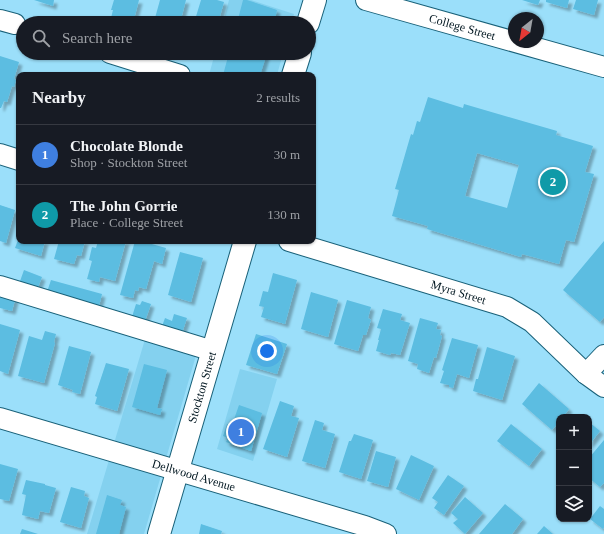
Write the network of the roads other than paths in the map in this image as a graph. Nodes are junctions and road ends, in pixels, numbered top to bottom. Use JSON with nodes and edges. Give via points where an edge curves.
{"nodes":[{"id":1,"x":315,"y":0,"type":"edge"},
{"id":2,"x":366,"y":0,"type":"edge"},
{"id":3,"x":310,"y":16,"type":"edge"},
{"id":4,"x":132,"y":60,"type":"edge"},
{"id":5,"x":298,"y":60,"type":"edge"},
{"id":6,"x":604,"y":67,"type":"edge"},
{"id":7,"x":170,"y":72,"type":"edge"},
{"id":8,"x":294,"y":72,"type":"edge"},
{"id":9,"x":0,"y":154,"type":"edge"},
{"id":10,"x":16,"y":159,"type":"edge"},
{"id":11,"x":243,"y":244,"type":"edge"},
{"id":12,"x":298,"y":244,"type":"edge"},
{"id":13,"x":0,"y":286,"type":"edge"},
{"id":14,"x":212,"y":351,"type":"junction"},
{"id":15,"x":604,"y":355,"type":"edge"},
{"id":16,"x":586,"y":374,"type":"junction"},
{"id":17,"x":604,"y":387,"type":"edge"},
{"id":18,"x":0,"y":418,"type":"edge"},
{"id":19,"x":177,"y":471,"type":"junction"},
{"id":20,"x":159,"y":534,"type":"edge"},
{"id":21,"x":386,"y":534,"type":"edge"}],
"edges":[{"from":1,"to":3,"type":"main road"},
{"from":2,"to":6,"type":"street","name":"College Street"},
{"from":4,"to":7,"type":"street"},
{"from":5,"to":8,"type":"main road"},
{"from":9,"to":10,"type":"street"},
{"from":11,"to":14,"type":"main road","name":"Stockton Street"},
{"from":12,"to":16,"type":"street","name":"Myra Street","via":[[507,307],[532,322]]},
{"from":13,"to":14,"type":"street"},
{"from":14,"to":19,"type":"main road","name":"Stockton Street"},
{"from":15,"to":16,"type":"street"},
{"from":16,"to":17,"type":"street","name":"Myra Street"},
{"from":18,"to":19,"type":"street","name":"Dellwood Avenue"},
{"from":19,"to":20,"type":"main road","name":"Stockton Street"},
{"from":19,"to":21,"type":"street","name":"Dellwood Avenue"}]}
